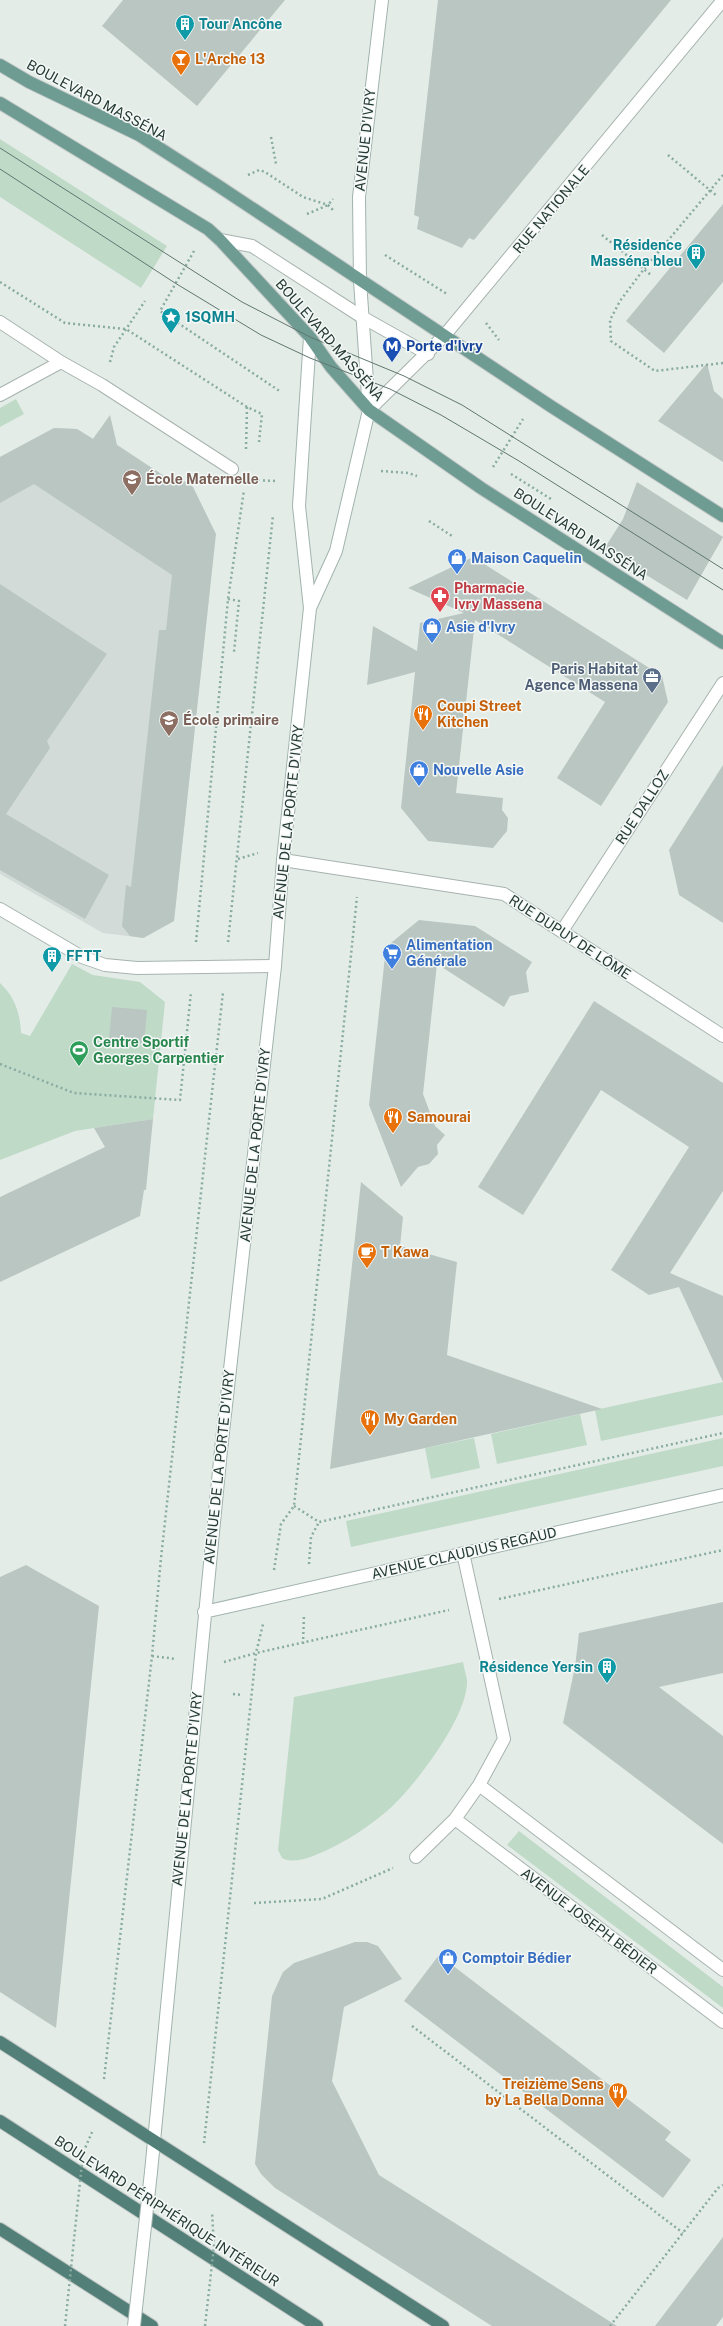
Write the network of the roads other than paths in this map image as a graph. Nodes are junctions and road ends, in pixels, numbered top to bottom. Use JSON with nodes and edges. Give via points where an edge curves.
{"nodes":[{"id":1,"x":382,"y":0,"type":"edge"},
{"id":2,"x":723,"y":0,"type":"edge"},
{"id":3,"x":0,"y":65,"type":"edge"},
{"id":4,"x":0,"y":103,"type":"edge"},
{"id":5,"x":220,"y":240,"type":"junction"},
{"id":6,"x":360,"y":281,"type":"junction"},
{"id":7,"x":362,"y":317,"type":"junction"},
{"id":8,"x":0,"y":322,"type":"edge"},
{"id":9,"x":444,"y":336,"type":"junction"},
{"id":10,"x":310,"y":338,"type":"junction"},
{"id":11,"x":428,"y":354,"type":"junction"},
{"id":12,"x":61,"y":362,"type":"junction"},
{"id":13,"x":0,"y":395,"type":"edge"},
{"id":14,"x":369,"y":410,"type":"junction"},
{"id":15,"x":232,"y":469,"type":"road end"},
{"id":16,"x":723,"y":516,"type":"edge"},
{"id":17,"x":310,"y":608,"type":"junction"},
{"id":18,"x":723,"y":643,"type":"edge"},
{"id":19,"x":723,"y":683,"type":"edge"},
{"id":20,"x":283,"y":860,"type":"junction"},
{"id":21,"x":0,"y":909,"type":"edge"},
{"id":22,"x":562,"y":931,"type":"junction"},
{"id":23,"x":275,"y":966,"type":"junction"},
{"id":24,"x":723,"y":1036,"type":"edge"},
{"id":25,"x":723,"y":1495,"type":"edge"},
{"id":26,"x":463,"y":1553,"type":"junction"},
{"id":27,"x":204,"y":1612,"type":"junction"},
{"id":28,"x":479,"y":1786,"type":"junction"},
{"id":29,"x":455,"y":1819,"type":"junction"},
{"id":30,"x":416,"y":1857,"type":"road end"},
{"id":31,"x":723,"y":1970,"type":"edge"},
{"id":32,"x":723,"y":2022,"type":"edge"},
{"id":33,"x":0,"y":2042,"type":"edge"},
{"id":34,"x":0,"y":2121,"type":"edge"},
{"id":35,"x":154,"y":2140,"type":"junction"},
{"id":36,"x":0,"y":2229,"type":"edge"},
{"id":37,"x":134,"y":2326,"type":"edge"},
{"id":38,"x":152,"y":2326,"type":"edge"},
{"id":39,"x":317,"y":2326,"type":"edge"},
{"id":40,"x":443,"y":2326,"type":"edge"}],
"edges":[{"from":1,"to":6,"type":"street","name":"AVENUE D'IVRY","via":[[359,196]]},
{"from":2,"to":9,"type":"street","name":"RUE NATIONALE"},
{"from":3,"to":6,"type":"main road","name":"BOULEVARD MASSÉNA","via":[[29,82],[139,135]]},
{"from":4,"to":5,"type":"main road","name":"BOULEVARD MASSÉNA","via":[[208,229]]},
{"from":5,"to":7,"type":"street","via":[[252,246]]},
{"from":5,"to":10,"type":"main road","name":"BOULEVARD MASSÉNA"},
{"from":6,"to":7,"type":"street","name":"AVENUE DE LA PORTE D'IVRY"},
{"from":6,"to":9,"type":"main road","name":"BOULEVARD MASSÉNA"},
{"from":7,"to":11,"type":"street"},
{"from":7,"to":14,"type":"street","name":"AVENUE DE LA PORTE D'IVRY"},
{"from":8,"to":12,"type":"street"},
{"from":9,"to":11,"type":"street","name":"RUE NATIONALE"},
{"from":9,"to":16,"type":"main road","name":"BOULEVARD MASSÉNA"},
{"from":10,"to":14,"type":"main road","name":"BOULEVARD MASSÉNA","via":[[331,367]]},
{"from":10,"to":17,"type":"street","name":"AVENUE DE LA PORTE D'IVRY","via":[[299,506]]},
{"from":11,"to":14,"type":"street","name":"RUE NATIONALE"},
{"from":12,"to":13,"type":"street"},
{"from":12,"to":15,"type":"street","via":[[102,385]]},
{"from":14,"to":17,"type":"street","name":"AVENUE DE LA PORTE D'IVRY","via":[[336,551]]},
{"from":14,"to":18,"type":"main road","name":"BOULEVARD MASSÉNA","via":[[481,488]]},
{"from":17,"to":20,"type":"street","name":"AVENUE DE LA PORTE D'IVRY"},
{"from":19,"to":22,"type":"street","name":"RUE DALLOZ"},
{"from":20,"to":22,"type":"street","name":"RUE DUPUY DE LÔME","via":[[504,894]]},
{"from":20,"to":23,"type":"street","name":"AVENUE DE LA PORTE D'IVRY"},
{"from":21,"to":23,"type":"street","via":[[82,956],[106,965],[137,968]]},
{"from":22,"to":24,"type":"street","name":"RUE DUPUY DE LÔME"},
{"from":23,"to":27,"type":"street","name":"AVENUE DE LA PORTE D'IVRY"},
{"from":25,"to":26,"type":"street","name":"AVENUE CLAUDIUS REGAUD"},
{"from":26,"to":27,"type":"street","name":"AVENUE CLAUDIUS REGAUD"},
{"from":26,"to":28,"type":"street","via":[[504,1739]]},
{"from":27,"to":35,"type":"street","name":"AVENUE DE LA PORTE D'IVRY"},
{"from":28,"to":29,"type":"street"},
{"from":28,"to":31,"type":"street"},
{"from":29,"to":30,"type":"street"},
{"from":29,"to":32,"type":"street","name":"AVENUE JOSEPH BÉDIER"},
{"from":33,"to":35,"type":"highway"},
{"from":34,"to":39,"type":"highway","name":"BOULEVARD PÉRIPHÉRIQUE INTÉRIEUR"},
{"from":35,"to":37,"type":"street","name":"AVENUE DE LA PORTE D'IVRY","bridge":true},
{"from":35,"to":40,"type":"highway"},
{"from":36,"to":38,"type":"highway"}]}
